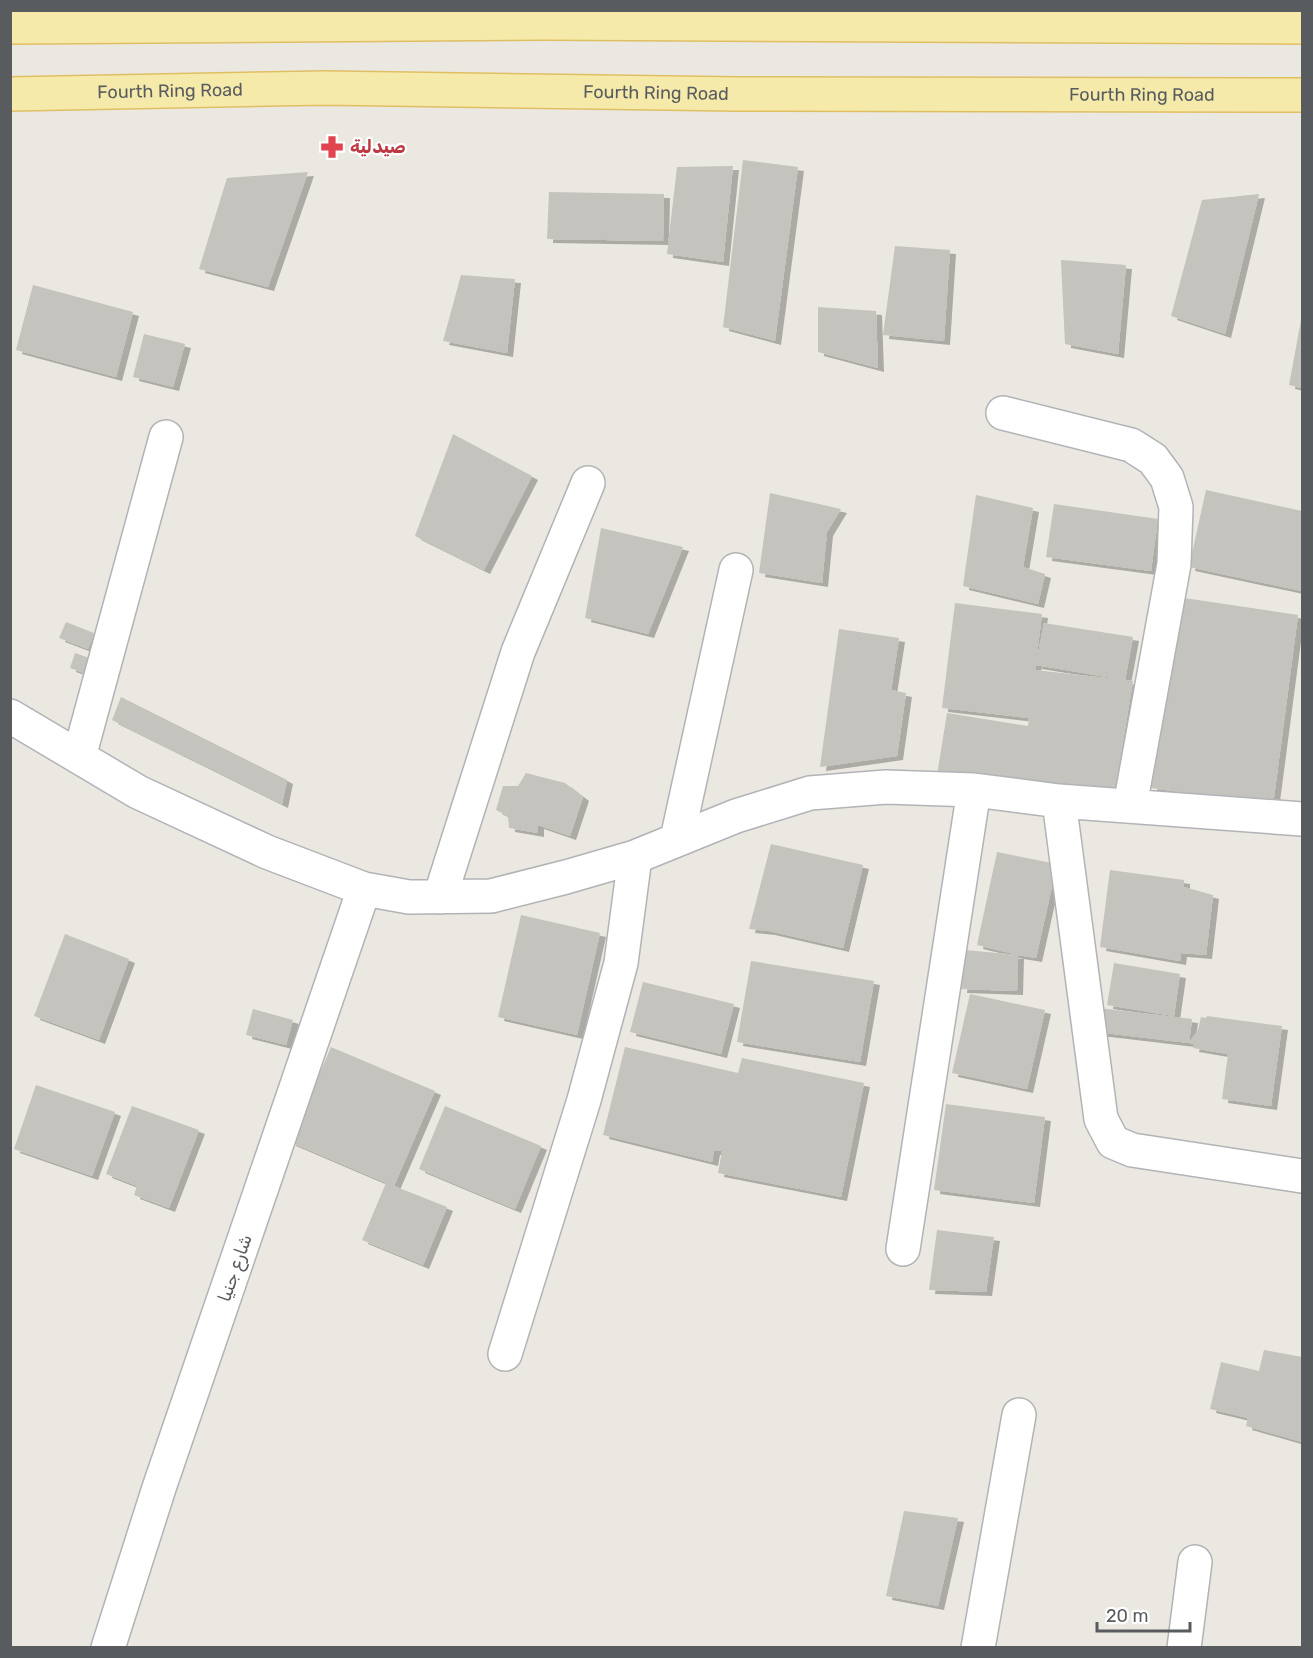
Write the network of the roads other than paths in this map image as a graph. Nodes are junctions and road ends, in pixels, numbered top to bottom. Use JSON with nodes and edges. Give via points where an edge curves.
{"nodes":[{"id":1,"x":10,"y":27,"type":"edge"},
{"id":2,"x":1302,"y":27,"type":"edge"},
{"id":3,"x":10,"y":94,"type":"edge"},
{"id":4,"x":1302,"y":94,"type":"edge"},
{"id":5,"x":1003,"y":413,"type":"dead end"},
{"id":6,"x":166,"y":437,"type":"dead end"},
{"id":7,"x":588,"y":483,"type":"dead end"},
{"id":8,"x":736,"y":570,"type":"dead end"},
{"id":9,"x":10,"y":716,"type":"edge"},
{"id":10,"x":79,"y":757,"type":"junction"},
{"id":11,"x":974,"y":790,"type":"junction"},
{"id":12,"x":1059,"y":801,"type":"junction"},
{"id":13,"x":1130,"y":806,"type":"junction"},
{"id":14,"x":1302,"y":819,"type":"edge"},
{"id":15,"x":677,"y":839,"type":"junction"},
{"id":16,"x":635,"y":857,"type":"junction"},
{"id":17,"x":364,"y":889,"type":"junction"},
{"id":18,"x":440,"y":897,"type":"junction"},
{"id":19,"x":1302,"y":1176,"type":"edge"},
{"id":20,"x":903,"y":1249,"type":"dead end"},
{"id":21,"x":506,"y":1354,"type":"dead end"},
{"id":22,"x":1019,"y":1415,"type":"dead end"},
{"id":23,"x":1195,"y":1562,"type":"dead end"},
{"id":24,"x":108,"y":1647,"type":"edge"},
{"id":25,"x":978,"y":1647,"type":"edge"},
{"id":26,"x":1184,"y":1647,"type":"edge"}],
"edges":[{"from":1,"to":2,"type":"main road","via":[[569,23]]},
{"from":3,"to":4,"type":"main road","name":"Fourth Ring Road","via":[[325,88],[737,94]]},
{"from":5,"to":13,"type":"street","via":[[1131,445],[1153,459],[1167,478],[1176,507],[1174,564]]},
{"from":6,"to":10,"type":"street"},
{"from":7,"to":18,"type":"street","via":[[518,652]]},
{"from":8,"to":15,"type":"street"},
{"from":9,"to":10,"type":"street"},
{"from":10,"to":17,"type":"street","via":[[138,792],[256,848]]},
{"from":11,"to":12,"type":"street"},
{"from":11,"to":15,"type":"street","via":[[886,788],[810,793]]},
{"from":11,"to":20,"type":"street"},
{"from":12,"to":13,"type":"street"},
{"from":12,"to":19,"type":"street","via":[[1101,1119],[1113,1142],[1132,1150]]},
{"from":13,"to":14,"type":"street"},
{"from":15,"to":16,"type":"street"},
{"from":16,"to":18,"type":"street","via":[[491,896]]},
{"from":16,"to":21,"type":"street","via":[[621,963],[584,1100]]},
{"from":17,"to":18,"type":"street","via":[[409,897]]},
{"from":17,"to":24,"type":"street","name":"شارع جنيا"},
{"from":22,"to":25,"type":"street"},
{"from":23,"to":26,"type":"street"}]}
